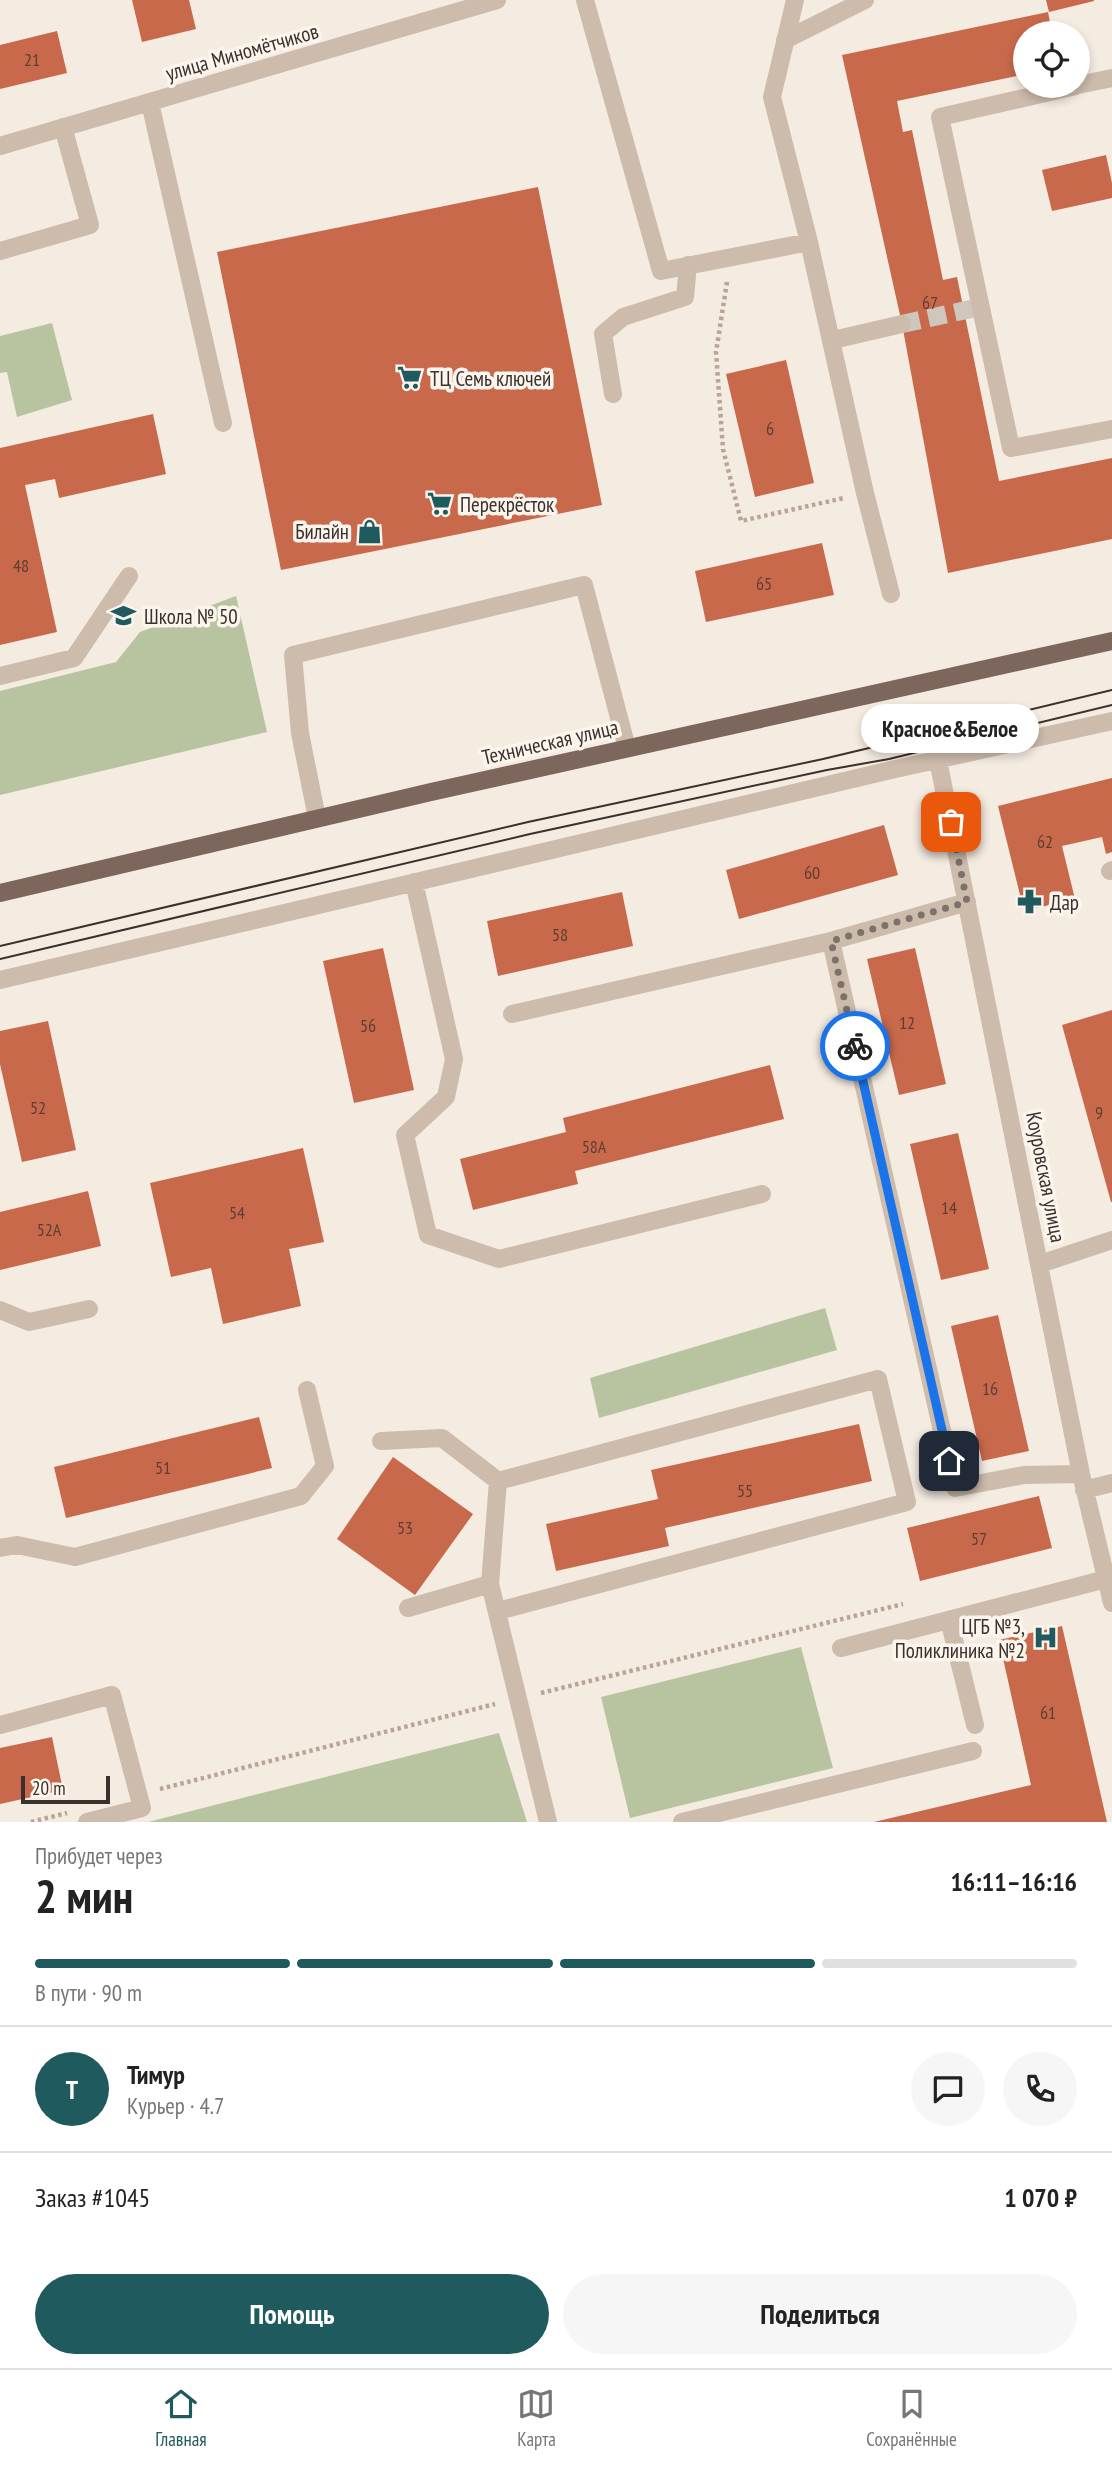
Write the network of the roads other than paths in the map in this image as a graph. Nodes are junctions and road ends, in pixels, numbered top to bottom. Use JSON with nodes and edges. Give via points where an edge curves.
{"nodes":[{"id":1,"x":497,"y":0,"type":"edge"},
{"id":2,"x":585,"y":0,"type":"edge"},
{"id":3,"x":795,"y":0,"type":"edge"},
{"id":4,"x":865,"y":0,"type":"edge"},
{"id":5,"x":785,"y":40,"type":"junction"},
{"id":6,"x":1112,"y":78,"type":"edge"},
{"id":7,"x":1090,"y":83,"type":"edge"},
{"id":8,"x":1024,"y":98,"type":"edge"},
{"id":9,"x":150,"y":103,"type":"junction"},
{"id":10,"x":63,"y":127,"type":"junction"},
{"id":11,"x":0,"y":146,"type":"edge"},
{"id":12,"x":809,"y":242,"type":"junction"},
{"id":13,"x":0,"y":251,"type":"edge"},
{"id":14,"x":688,"y":265,"type":"junction"},
{"id":15,"x":902,"y":324,"type":"tunnel mouth"},
{"id":16,"x":833,"y":341,"type":"junction"},
{"id":17,"x":613,"y":394,"type":"dead end"},
{"id":18,"x":223,"y":423,"type":"dead end"},
{"id":19,"x":1112,"y":429,"type":"edge"},
{"id":20,"x":129,"y":576,"type":"dead end"},
{"id":21,"x":891,"y":594,"type":"dead end"},
{"id":22,"x":1112,"y":641,"type":"edge"},
{"id":23,"x":0,"y":676,"type":"edge"},
{"id":24,"x":1112,"y":721,"type":"edge"},
{"id":25,"x":627,"y":748,"type":"junction"},
{"id":26,"x":938,"y":760,"type":"junction"},
{"id":27,"x":317,"y":818,"type":"junction"},
{"id":28,"x":414,"y":883,"type":"junction"},
{"id":29,"x":0,"y":893,"type":"edge"},
{"id":30,"x":967,"y":902,"type":"junction"},
{"id":31,"x":831,"y":941,"type":"junction"},
{"id":32,"x":0,"y":980,"type":"edge"},
{"id":33,"x":512,"y":1014,"type":"dead end"},
{"id":34,"x":762,"y":1194,"type":"dead end"},
{"id":35,"x":1112,"y":1240,"type":"edge"},
{"id":36,"x":1040,"y":1264,"type":"junction"},
{"id":37,"x":0,"y":1310,"type":"edge"},
{"id":38,"x":89,"y":1310,"type":"dead end"},
{"id":39,"x":307,"y":1390,"type":"dead end"},
{"id":40,"x":381,"y":1441,"type":"dead end"},
{"id":41,"x":498,"y":1481,"type":"junction"},
{"id":42,"x":1082,"y":1482,"type":"junction"},
{"id":43,"x":1112,"y":1483,"type":"edge"},
{"id":44,"x":0,"y":1548,"type":"edge"},
{"id":45,"x":1106,"y":1579,"type":"junction"},
{"id":46,"x":490,"y":1584,"type":"junction"},
{"id":47,"x":1112,"y":1603,"type":"edge"},
{"id":48,"x":408,"y":1608,"type":"dead end"},
{"id":49,"x":498,"y":1611,"type":"junction"},
{"id":50,"x":948,"y":1620,"type":"junction"},
{"id":51,"x":841,"y":1648,"type":"dead end"},
{"id":52,"x":975,"y":1725,"type":"dead end"},
{"id":53,"x":0,"y":1726,"type":"edge"},
{"id":54,"x":974,"y":1751,"type":"dead end"},
{"id":55,"x":87,"y":1822,"type":"edge"},
{"id":56,"x":548,"y":1822,"type":"edge"},
{"id":57,"x":682,"y":1822,"type":"edge"}],
"edges":[{"from":1,"to":9,"type":"street","name":"улица Миномётчиков"},
{"from":2,"to":14,"type":"street","via":[[662,271]]},
{"from":3,"to":5,"type":"street"},
{"from":4,"to":5,"type":"street"},
{"from":5,"to":12,"type":"street","via":[[772,97]]},
{"from":6,"to":7,"type":"street"},
{"from":8,"to":19,"type":"street","via":[[940,117],[1011,448]]},
{"from":9,"to":10,"type":"street","name":"улица Миномётчиков"},
{"from":9,"to":18,"type":"street"},
{"from":10,"to":11,"type":"street","name":"улица Миномётчиков"},
{"from":10,"to":13,"type":"street","via":[[90,225]]},
{"from":12,"to":14,"type":"street"},
{"from":12,"to":16,"type":"street"},
{"from":14,"to":17,"type":"street","via":[[685,297],[623,317],[603,334]]},
{"from":15,"to":16,"type":"street"},
{"from":16,"to":21,"type":"street"},
{"from":20,"to":23,"type":"street","via":[[74,659]]},
{"from":22,"to":25,"type":"main road","name":"Техническая улица"},
{"from":24,"to":26,"type":"street"},
{"from":25,"to":27,"type":"main road","name":"Техническая улица"},
{"from":25,"to":27,"type":"street","via":[[584,585],[293,654],[300,733]]},
{"from":26,"to":28,"type":"street"},
{"from":26,"to":30,"type":"street","name":"Коуровская улица"},
{"from":27,"to":29,"type":"main road","name":"Техническая улица"},
{"from":28,"to":32,"type":"street"},
{"from":28,"to":34,"type":"street","via":[[454,1059],[446,1097],[405,1135],[428,1235],[499,1259]]},
{"from":30,"to":31,"type":"street"},
{"from":30,"to":36,"type":"street","name":"Коуровская улица"},
{"from":31,"to":33,"type":"street"},
{"from":31,"to":42,"type":"street","via":[[955,1488],[1024,1475]]},
{"from":35,"to":36,"type":"street"},
{"from":36,"to":42,"type":"street","name":"Коуровская улица"},
{"from":37,"to":38,"type":"street","via":[[29,1322]]},
{"from":39,"to":44,"type":"street","via":[[325,1466],[301,1496],[75,1557],[16,1545]]},
{"from":40,"to":41,"type":"street","via":[[442,1438]]},
{"from":41,"to":46,"type":"street"},
{"from":41,"to":49,"type":"street","via":[[878,1379],[907,1502]]},
{"from":42,"to":43,"type":"street"},
{"from":42,"to":45,"type":"street","name":"Коуровская улица"},
{"from":45,"to":47,"type":"street","name":"Коуровская улица"},
{"from":45,"to":50,"type":"street"},
{"from":46,"to":48,"type":"street"},
{"from":46,"to":49,"type":"street"},
{"from":49,"to":56,"type":"street"},
{"from":50,"to":51,"type":"street"},
{"from":50,"to":52,"type":"street"},
{"from":53,"to":55,"type":"street","via":[[112,1695],[142,1808]]},
{"from":54,"to":57,"type":"street"}]}
